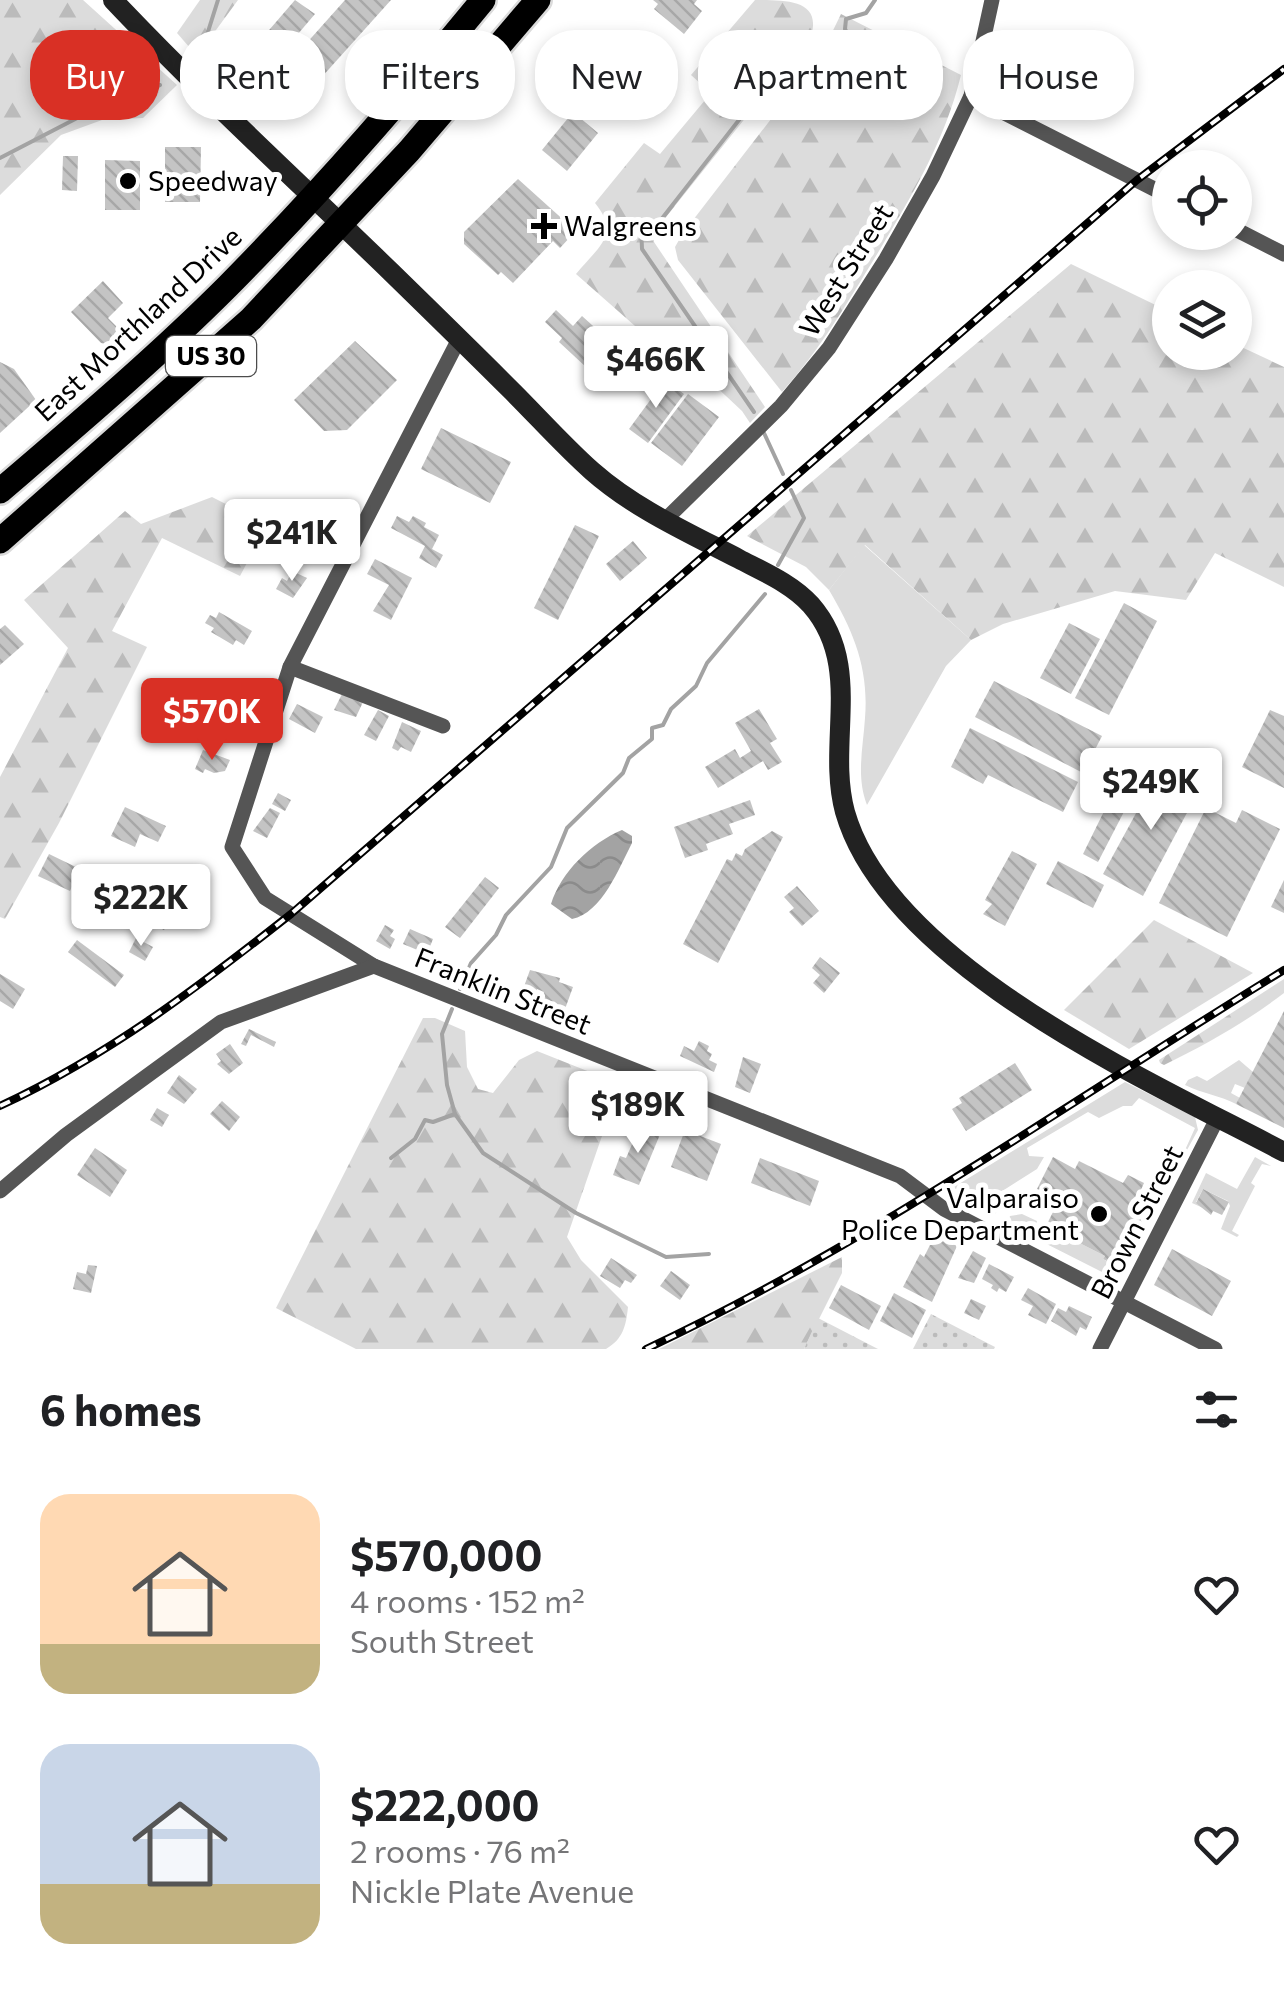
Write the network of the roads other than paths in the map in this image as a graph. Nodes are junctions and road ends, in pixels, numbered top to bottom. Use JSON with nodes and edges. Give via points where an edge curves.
{"nodes":[{"id":1,"x":113,"y":0,"type":"edge"},
{"id":2,"x":483,"y":0,"type":"edge"},
{"id":3,"x":538,"y":0,"type":"edge"},
{"id":4,"x":992,"y":0,"type":"edge"},
{"id":5,"x":985,"y":30,"type":"edge"},
{"id":6,"x":963,"y":112,"type":"edge"},
{"id":7,"x":1018,"y":120,"type":"edge"},
{"id":8,"x":1152,"y":188,"type":"edge"},
{"id":9,"x":312,"y":196,"type":"junction"},
{"id":10,"x":342,"y":224,"type":"junction"},
{"id":11,"x":1252,"y":238,"type":"edge"},
{"id":12,"x":1284,"y":254,"type":"edge"},
{"id":13,"x":459,"y":339,"type":"junction"},
{"id":14,"x":0,"y":490,"type":"edge"},
{"id":15,"x":665,"y":520,"type":"junction"},
{"id":16,"x":0,"y":541,"type":"edge"},
{"id":17,"x":290,"y":668,"type":"junction"},
{"id":18,"x":443,"y":726,"type":"dead end"},
{"id":19,"x":374,"y":966,"type":"junction"},
{"id":20,"x":1218,"y":1117,"type":"junction"},
{"id":21,"x":1284,"y":1152,"type":"edge"},
{"id":22,"x":0,"y":1191,"type":"edge"},
{"id":23,"x":1124,"y":1302,"type":"junction"},
{"id":24,"x":1100,"y":1349,"type":"edge"},
{"id":25,"x":1214,"y":1349,"type":"edge"}],
"edges":[{"from":1,"to":9,"type":"main road"},
{"from":2,"to":9,"type":"highway","number":"US 30"},
{"from":3,"to":10,"type":"highway","number":"US 30"},
{"from":4,"to":5,"type":"street","name":"West Street"},
{"from":6,"to":15,"type":"street","name":"West Street","via":[[829,348],[781,406]]},
{"from":7,"to":8,"type":"street"},
{"from":9,"to":10,"type":"main road"},
{"from":9,"to":14,"type":"highway","name":"East Morthland Drive","number":"US 30","via":[[172,339]]},
{"from":10,"to":13,"type":"main road"},
{"from":10,"to":16,"type":"highway","number":"US 30","via":[[251,319]]},
{"from":11,"to":12,"type":"street"},
{"from":13,"to":15,"type":"main road","via":[[592,471]]},
{"from":13,"to":17,"type":"street"},
{"from":15,"to":20,"type":"main road","via":[[785,583],[826,627],[842,675],[841,795],[860,852],[888,893],[1030,1014]]},
{"from":17,"to":18,"type":"street"},
{"from":17,"to":19,"type":"street","name":"Franklin Street","via":[[232,848],[265,898]]},
{"from":19,"to":22,"type":"street","via":[[221,1022]]},
{"from":19,"to":23,"type":"street","name":"Franklin Street","via":[[900,1176],[944,1209]]},
{"from":20,"to":21,"type":"main road"},
{"from":20,"to":23,"type":"street","name":"Brown Street"},
{"from":23,"to":24,"type":"street","name":"Brown Street"},
{"from":23,"to":25,"type":"street","name":"Franklin Street"}]}
